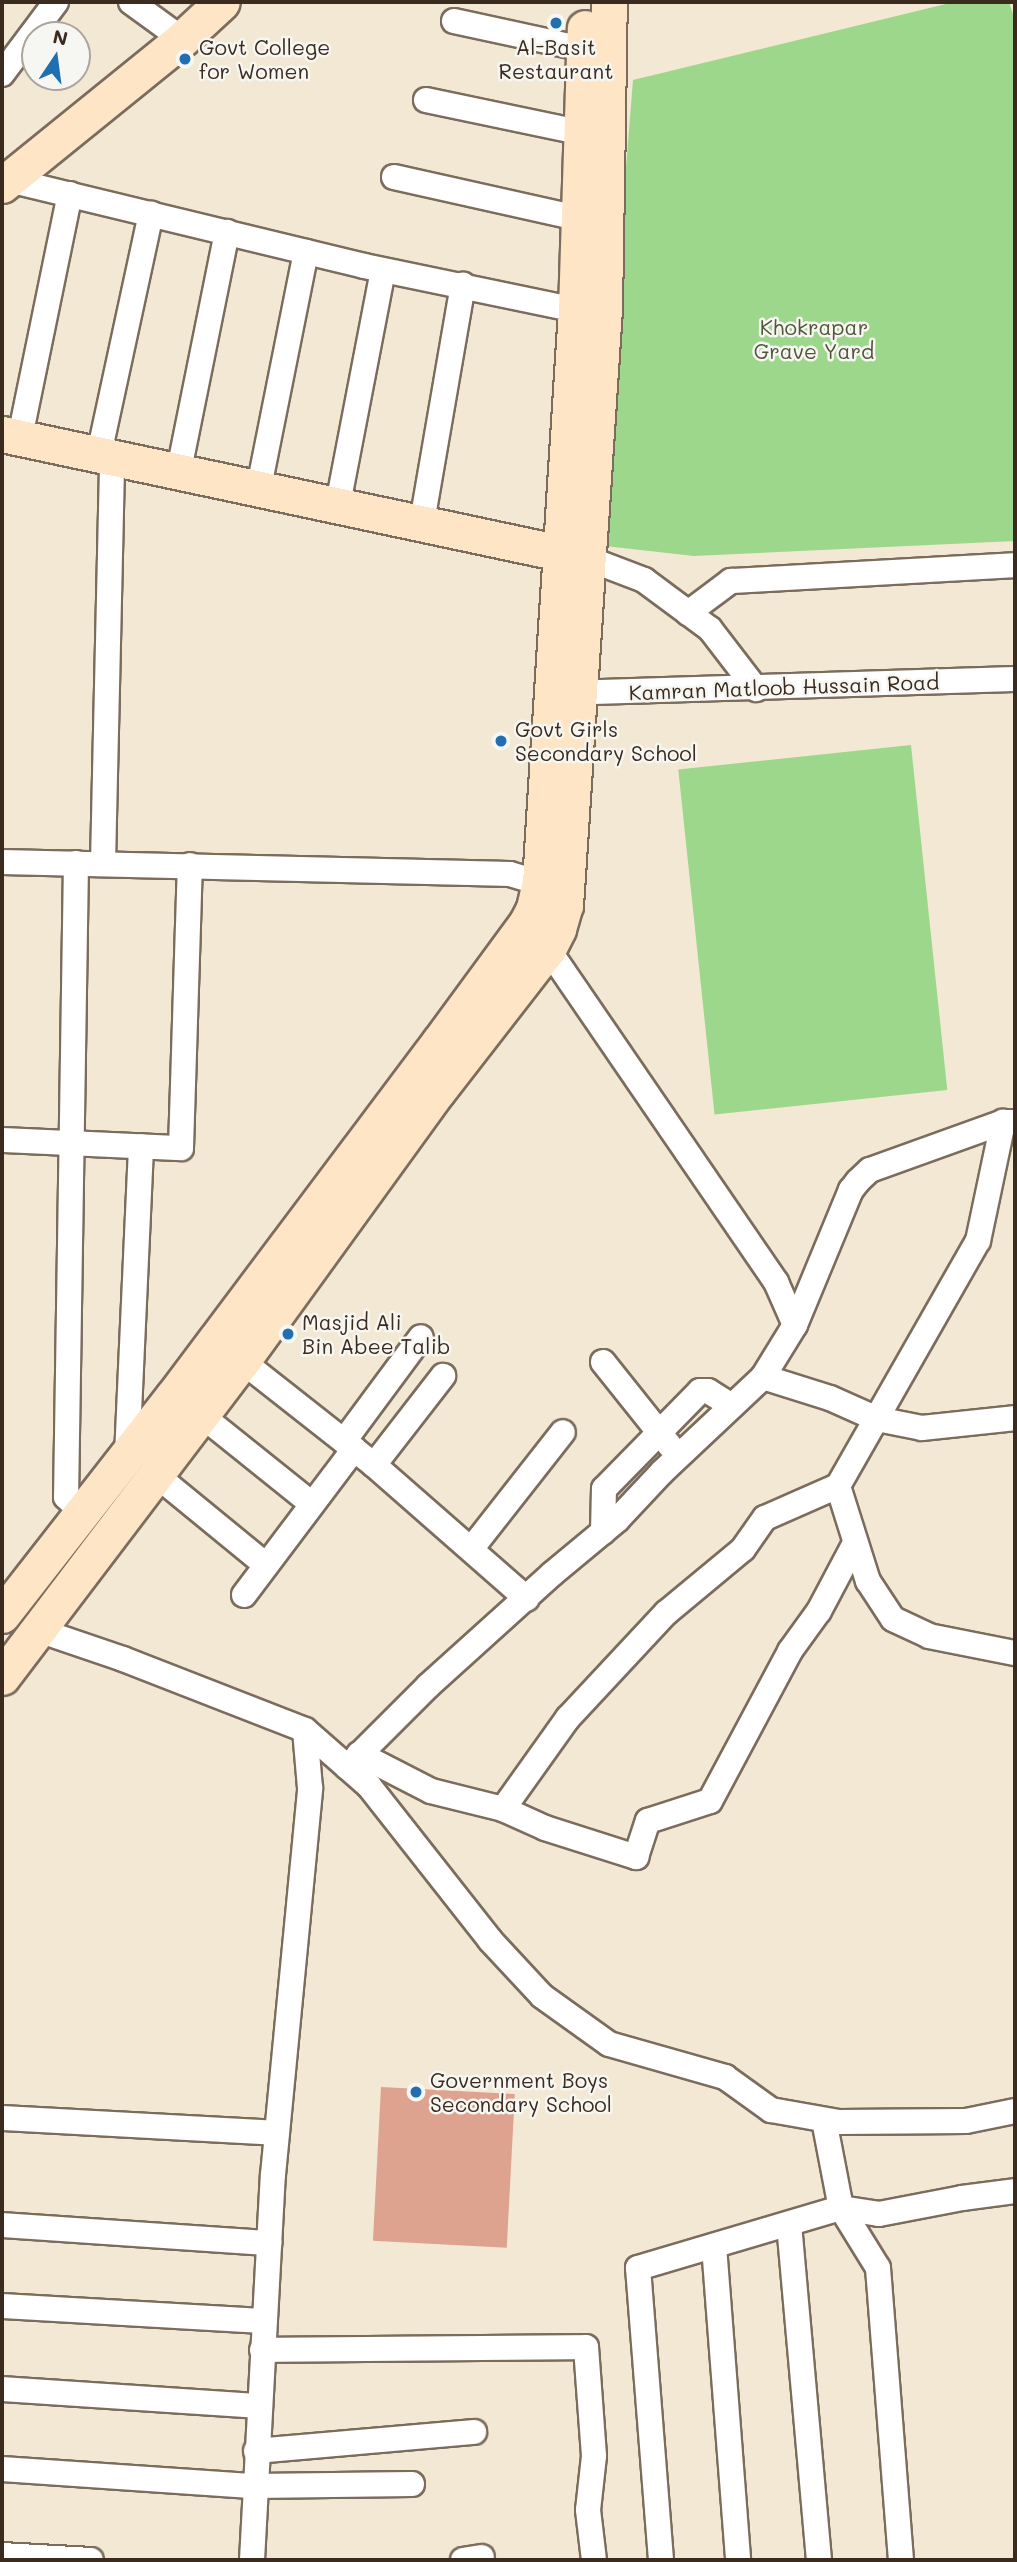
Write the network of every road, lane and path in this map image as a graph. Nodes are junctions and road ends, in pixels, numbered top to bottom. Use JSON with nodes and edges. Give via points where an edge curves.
{"nodes":[{"id":1,"x":56,"y":2,"type":"edge"},
{"id":2,"x":131,"y":2,"type":"edge"},
{"id":3,"x":222,"y":2,"type":"edge"},
{"id":4,"x":586,"y":2,"type":"edge"},
{"id":5,"x":609,"y":2,"type":"edge"},
{"id":6,"x":157,"y":9,"type":"edge"},
{"id":7,"x":454,"y":20,"type":"dead end"},
{"id":8,"x":181,"y":39,"type":"junction"},
{"id":9,"x":584,"y":49,"type":"junction"},
{"id":10,"x":2,"y":74,"type":"edge"},
{"id":11,"x":426,"y":100,"type":"dead end"},
{"id":12,"x":579,"y":132,"type":"junction"},
{"id":13,"x":394,"y":177,"type":"dead end"},
{"id":14,"x":5,"y":182,"type":"edge"},
{"id":15,"x":70,"y":194,"type":"junction"},
{"id":16,"x":151,"y":214,"type":"junction"},
{"id":17,"x":577,"y":218,"type":"junction"},
{"id":18,"x":227,"y":232,"type":"junction"},
{"id":19,"x":306,"y":252,"type":"junction"},
{"id":20,"x":383,"y":270,"type":"junction"},
{"id":21,"x":463,"y":285,"type":"junction"},
{"id":22,"x":576,"y":310,"type":"junction"},
{"id":23,"x":11,"y":435,"type":"edge"},
{"id":24,"x":106,"y":455,"type":"junction"},
{"id":25,"x":179,"y":470,"type":"junction"},
{"id":26,"x":259,"y":487,"type":"junction"},
{"id":27,"x":338,"y":504,"type":"junction"},
{"id":28,"x":422,"y":522,"type":"junction"},
{"id":29,"x":575,"y":556,"type":"junction"},
{"id":30,"x":1015,"y":565,"type":"edge"},
{"id":31,"x":688,"y":613,"type":"junction"},
{"id":32,"x":1015,"y":679,"type":"edge"},
{"id":33,"x":756,"y":689,"type":"junction"},
{"id":34,"x":567,"y":693,"type":"junction"},
{"id":35,"x":2,"y":862,"type":"edge"},
{"id":36,"x":76,"y":863,"type":"junction"},
{"id":37,"x":103,"y":863,"type":"junction"},
{"id":38,"x":190,"y":865,"type":"junction"},
{"id":39,"x":540,"y":883,"type":"junction"},
{"id":40,"x":548,"y":949,"type":"junction"},
{"id":41,"x":1009,"y":1122,"type":"edge"},
{"id":42,"x":2,"y":1140,"type":"edge"},
{"id":43,"x":72,"y":1143,"type":"junction"},
{"id":44,"x":141,"y":1146,"type":"junction"},
{"id":45,"x":374,"y":1153,"type":"junction"},
{"id":46,"x":796,"y":1325,"type":"junction"},
{"id":47,"x":421,"y":1337,"type":"dead end"},
{"id":48,"x":242,"y":1361,"type":"junction"},
{"id":49,"x":603,"y":1362,"type":"dead end"},
{"id":50,"x":443,"y":1376,"type":"dead end"},
{"id":51,"x":763,"y":1377,"type":"junction"},
{"id":52,"x":732,"y":1406,"type":"junction"},
{"id":53,"x":201,"y":1415,"type":"junction"},
{"id":54,"x":1015,"y":1418,"type":"edge"},
{"id":55,"x":877,"y":1419,"type":"junction"},
{"id":56,"x":563,"y":1432,"type":"dead end"},
{"id":57,"x":659,"y":1433,"type":"junction"},
{"id":58,"x":349,"y":1445,"type":"junction"},
{"id":59,"x":679,"y":1456,"type":"junction"},
{"id":60,"x":127,"y":1457,"type":"junction"},
{"id":61,"x":374,"y":1465,"type":"junction"},
{"id":62,"x":156,"y":1475,"type":"junction"},
{"id":63,"x":838,"y":1486,"type":"junction"},
{"id":64,"x":312,"y":1504,"type":"junction"},
{"id":65,"x":83,"y":1513,"type":"junction"},
{"id":66,"x":603,"y":1532,"type":"junction"},
{"id":67,"x":855,"y":1543,"type":"junction"},
{"id":68,"x":472,"y":1548,"type":"junction"},
{"id":69,"x":266,"y":1565,"type":"junction"},
{"id":70,"x":244,"y":1595,"type":"dead end"},
{"id":71,"x":527,"y":1599,"type":"junction"},
{"id":72,"x":2,"y":1615,"type":"edge"},
{"id":73,"x":2,"y":1621,"type":"edge"},
{"id":74,"x":38,"y":1630,"type":"junction"},
{"id":75,"x":1015,"y":1653,"type":"edge"},
{"id":76,"x":2,"y":1677,"type":"edge"},
{"id":77,"x":305,"y":1730,"type":"junction"},
{"id":78,"x":353,"y":1760,"type":"junction"},
{"id":79,"x":503,"y":1809,"type":"junction"},
{"id":80,"x":1015,"y":2110,"type":"edge"},
{"id":81,"x":2,"y":2118,"type":"edge"},
{"id":82,"x":824,"y":2120,"type":"junction"},
{"id":83,"x":276,"y":2133,"type":"junction"},
{"id":84,"x":1015,"y":2191,"type":"edge"},
{"id":85,"x":841,"y":2208,"type":"junction"},
{"id":86,"x":789,"y":2224,"type":"junction"},
{"id":87,"x":2,"y":2225,"type":"edge"},
{"id":88,"x":269,"y":2243,"type":"junction"},
{"id":89,"x":714,"y":2246,"type":"junction"},
{"id":90,"x":2,"y":2306,"type":"edge"},
{"id":91,"x":264,"y":2321,"type":"junction"},
{"id":92,"x":262,"y":2350,"type":"junction"},
{"id":93,"x":2,"y":2389,"type":"edge"},
{"id":94,"x":259,"y":2406,"type":"junction"},
{"id":95,"x":474,"y":2432,"type":"dead end"},
{"id":96,"x":256,"y":2451,"type":"junction"},
{"id":97,"x":2,"y":2469,"type":"edge"},
{"id":98,"x":412,"y":2484,"type":"dead end"},
{"id":99,"x":254,"y":2486,"type":"junction"},
{"id":100,"x":2,"y":2556,"type":"edge"},
{"id":101,"x":92,"y":2560,"type":"edge"},
{"id":102,"x":253,"y":2560,"type":"edge"},
{"id":103,"x":594,"y":2560,"type":"edge"},
{"id":104,"x":661,"y":2560,"type":"edge"},
{"id":105,"x":738,"y":2560,"type":"edge"},
{"id":106,"x":819,"y":2560,"type":"edge"},
{"id":107,"x":901,"y":2560,"type":"edge"}],
"edges":[{"from":1,"to":10,"type":"street"},
{"from":2,"to":6,"type":"street"},
{"from":3,"to":8,"type":"main road"},
{"from":4,"to":9,"type":"main road"},
{"from":5,"to":29,"type":"main road","via":[[604,309]]},
{"from":6,"to":8,"type":"street"},
{"from":7,"to":9,"type":"street"},
{"from":8,"to":14,"type":"main road"},
{"from":9,"to":12,"type":"main road"},
{"from":11,"to":12,"type":"street"},
{"from":12,"to":17,"type":"main road"},
{"from":13,"to":17,"type":"street"},
{"from":14,"to":15,"type":"street"},
{"from":15,"to":16,"type":"street"},
{"from":15,"to":23,"type":"street"},
{"from":16,"to":18,"type":"street"},
{"from":16,"to":24,"type":"street"},
{"from":17,"to":22,"type":"main road"},
{"from":18,"to":19,"type":"street"},
{"from":18,"to":25,"type":"street"},
{"from":19,"to":20,"type":"street"},
{"from":19,"to":26,"type":"street"},
{"from":20,"to":21,"type":"street"},
{"from":20,"to":27,"type":"street"},
{"from":21,"to":22,"type":"street"},
{"from":21,"to":28,"type":"street"},
{"from":22,"to":29,"type":"main road"},
{"from":23,"to":24,"type":"main road"},
{"from":24,"to":25,"type":"main road"},
{"from":24,"to":37,"type":"street"},
{"from":25,"to":26,"type":"main road"},
{"from":26,"to":27,"type":"main road"},
{"from":27,"to":28,"type":"main road"},
{"from":28,"to":29,"type":"main road"},
{"from":29,"to":31,"type":"street","via":[[644,580]]},
{"from":29,"to":34,"type":"main road"},
{"from":30,"to":31,"type":"street","via":[[731,581]]},
{"from":31,"to":33,"type":"street","via":[[710,629]]},
{"from":32,"to":33,"type":"street","name":"Kamran Matloob Hussain Road"},
{"from":33,"to":34,"type":"street","name":"Kamran Matloob Hussain Road"},
{"from":34,"to":39,"type":"main road"},
{"from":34,"to":40,"type":"main road","via":[[565,905]]},
{"from":35,"to":36,"type":"street"},
{"from":36,"to":37,"type":"street"},
{"from":36,"to":43,"type":"street"},
{"from":37,"to":38,"type":"street"},
{"from":38,"to":39,"type":"street","via":[[510,874]]},
{"from":38,"to":44,"type":"street","via":[[181,1148]]},
{"from":39,"to":45,"type":"main road","via":[[527,922]]},
{"from":40,"to":45,"type":"main road"},
{"from":40,"to":46,"type":"street","via":[[776,1282]]},
{"from":41,"to":46,"type":"street","via":[[870,1170],[858,1181]]},
{"from":41,"to":55,"type":"street","via":[[978,1241]]},
{"from":42,"to":43,"type":"street"},
{"from":43,"to":44,"type":"street"},
{"from":43,"to":65,"type":"street","via":[[66,1497]]},
{"from":44,"to":60,"type":"street"},
{"from":45,"to":48,"type":"main road"},
{"from":45,"to":60,"type":"main road"},
{"from":46,"to":51,"type":"street"},
{"from":47,"to":58,"type":"street"},
{"from":48,"to":53,"type":"main road"},
{"from":48,"to":58,"type":"street"},
{"from":49,"to":57,"type":"street"},
{"from":50,"to":61,"type":"street"},
{"from":51,"to":52,"type":"street"},
{"from":51,"to":55,"type":"street"},
{"from":52,"to":57,"type":"street","via":[[709,1391],[700,1391]]},
{"from":52,"to":59,"type":"street"},
{"from":53,"to":62,"type":"main road"},
{"from":53,"to":64,"type":"street"},
{"from":54,"to":55,"type":"street","via":[[922,1428]]},
{"from":55,"to":63,"type":"street"},
{"from":56,"to":68,"type":"street"},
{"from":57,"to":59,"type":"street"},
{"from":57,"to":66,"type":"street","via":[[604,1489]]},
{"from":58,"to":61,"type":"street"},
{"from":58,"to":64,"type":"street"},
{"from":59,"to":66,"type":"street"},
{"from":60,"to":65,"type":"main road"},
{"from":61,"to":68,"type":"street"},
{"from":62,"to":69,"type":"street"},
{"from":62,"to":74,"type":"main road"},
{"from":63,"to":67,"type":"street"},
{"from":63,"to":79,"type":"street","via":[[765,1518],[743,1549],[666,1613],[568,1718]]},
{"from":64,"to":69,"type":"street"},
{"from":65,"to":72,"type":"main road"},
{"from":66,"to":71,"type":"street"},
{"from":67,"to":75,"type":"street","via":[[868,1581],[893,1619],[929,1636]]},
{"from":67,"to":79,"type":"street","via":[[819,1611],[790,1651],[710,1801],[648,1821],[636,1857],[545,1828]]},
{"from":68,"to":71,"type":"street"},
{"from":69,"to":70,"type":"street"},
{"from":71,"to":78,"type":"street"},
{"from":73,"to":74,"type":"main road"},
{"from":74,"to":76,"type":"main road"},
{"from":74,"to":77,"type":"street"},
{"from":77,"to":78,"type":"street"},
{"from":77,"to":83,"type":"street","via":[[310,1788]]},
{"from":78,"to":79,"type":"street","via":[[431,1791]]},
{"from":78,"to":82,"type":"street","via":[[491,1940],[542,1996],[609,2043],[725,2077],[771,2110]]},
{"from":80,"to":82,"type":"street","via":[[966,2121]]},
{"from":81,"to":83,"type":"street"},
{"from":82,"to":85,"type":"street"},
{"from":83,"to":88,"type":"street"},
{"from":84,"to":85,"type":"street","via":[[879,2214]]},
{"from":85,"to":86,"type":"street"},
{"from":85,"to":107,"type":"street","via":[[878,2267]]},
{"from":86,"to":89,"type":"street"},
{"from":86,"to":106,"type":"street"},
{"from":87,"to":88,"type":"street"},
{"from":88,"to":91,"type":"street"},
{"from":89,"to":104,"type":"street","via":[[638,2268]]},
{"from":89,"to":105,"type":"street"},
{"from":90,"to":91,"type":"street"},
{"from":91,"to":92,"type":"street"},
{"from":92,"to":94,"type":"street"},
{"from":92,"to":103,"type":"street","via":[[586,2347],[594,2456],[588,2510]]},
{"from":93,"to":94,"type":"street"},
{"from":94,"to":96,"type":"street"},
{"from":95,"to":96,"type":"street"},
{"from":96,"to":99,"type":"street"},
{"from":97,"to":99,"type":"street"},
{"from":98,"to":99,"type":"street"},
{"from":99,"to":102,"type":"street"},
{"from":100,"to":101,"type":"street"}]}
